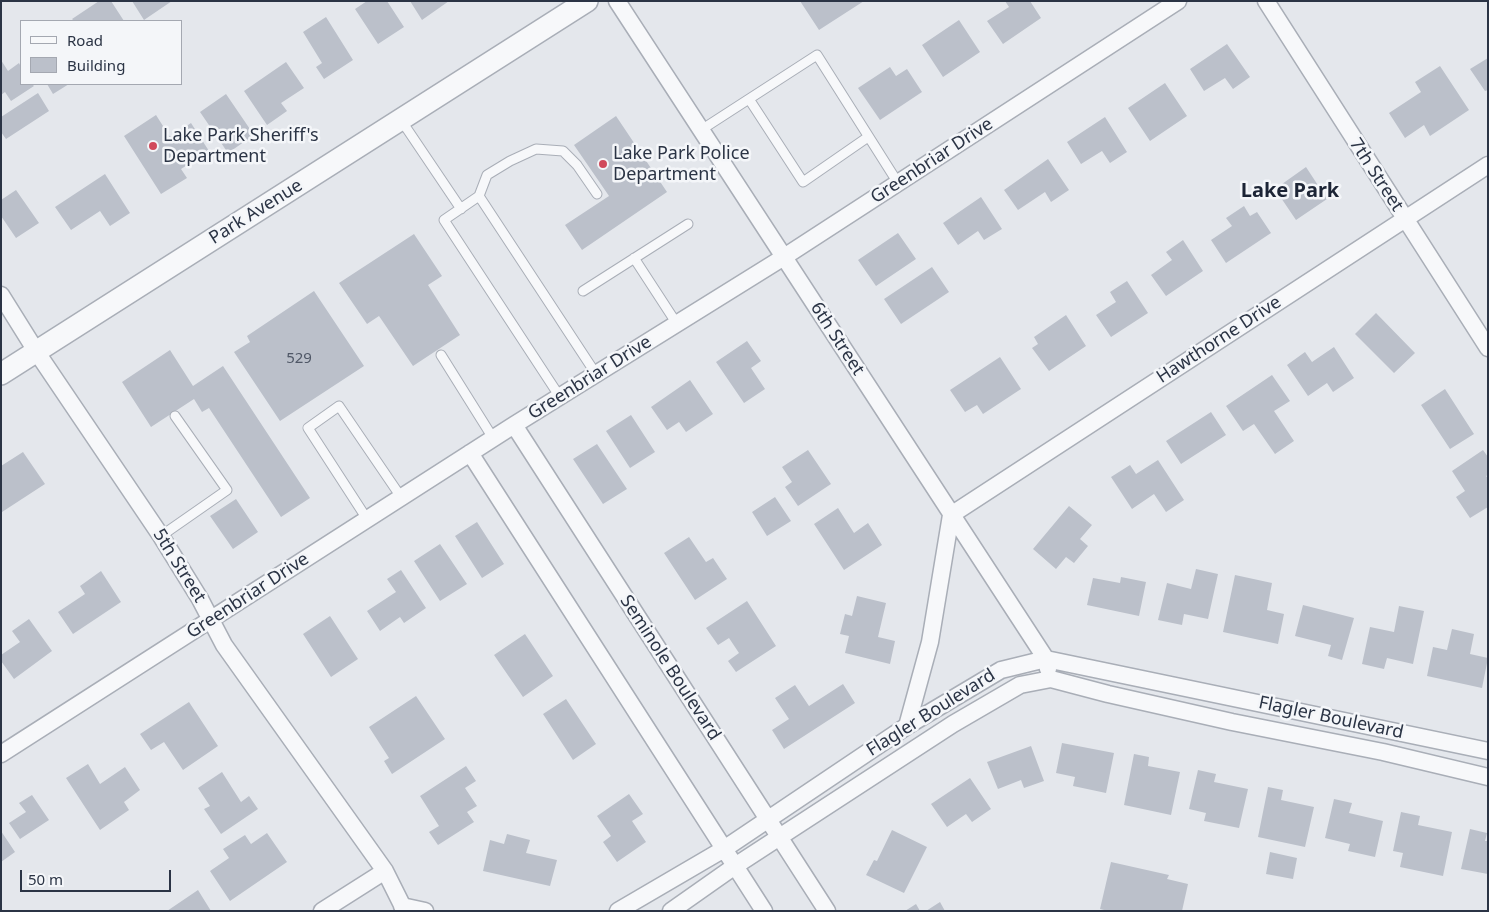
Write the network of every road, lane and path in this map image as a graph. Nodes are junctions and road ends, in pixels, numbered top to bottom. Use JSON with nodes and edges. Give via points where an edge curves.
{"nodes":[{"id":1,"x":587,"y":1,"type":"edge"},
{"id":2,"x":617,"y":1,"type":"edge"},
{"id":3,"x":1178,"y":1,"type":"edge"},
{"id":4,"x":1266,"y":1,"type":"edge"},
{"id":5,"x":750,"y":99,"type":"junction"},
{"id":6,"x":401,"y":120,"type":"junction"},
{"id":7,"x":701,"y":130,"type":"junction"},
{"id":8,"x":868,"y":137,"type":"junction"},
{"id":9,"x":1488,"y":165,"type":"edge"},
{"id":10,"x":898,"y":184,"type":"junction"},
{"id":11,"x":597,"y":194,"type":"dead end"},
{"id":12,"x":479,"y":196,"type":"junction"},
{"id":13,"x":461,"y":209,"type":"junction"},
{"id":14,"x":1405,"y":218,"type":"junction"},
{"id":15,"x":688,"y":224,"type":"dead end"},
{"id":16,"x":784,"y":257,"type":"junction"},
{"id":17,"x":634,"y":258,"type":"junction"},
{"id":18,"x":583,"y":291,"type":"dead end"},
{"id":19,"x":1,"y":295,"type":"edge"},
{"id":20,"x":677,"y":324,"type":"junction"},
{"id":21,"x":1488,"y":348,"type":"edge"},
{"id":22,"x":36,"y":351,"type":"junction"},
{"id":23,"x":441,"y":355,"type":"dead end"},
{"id":24,"x":1,"y":374,"type":"edge"},
{"id":25,"x":596,"y":374,"type":"junction"},
{"id":26,"x":560,"y":397,"type":"junction"},
{"id":27,"x":175,"y":416,"type":"dead end"},
{"id":28,"x":514,"y":425,"type":"junction"},
{"id":29,"x":493,"y":438,"type":"junction"},
{"id":30,"x":470,"y":453,"type":"junction"},
{"id":31,"x":401,"y":497,"type":"junction"},
{"id":32,"x":951,"y":515,"type":"junction"},
{"id":33,"x":368,"y":519,"type":"junction"},
{"id":34,"x":161,"y":536,"type":"junction"},
{"id":35,"x":211,"y":620,"type":"junction"},
{"id":36,"x":1046,"y":659,"type":"junction"},
{"id":37,"x":1051,"y":679,"type":"junction"},
{"id":38,"x":907,"y":726,"type":"junction"},
{"id":39,"x":1488,"y":751,"type":"edge"},
{"id":40,"x":1,"y":754,"type":"edge"},
{"id":41,"x":1488,"y":777,"type":"edge"},
{"id":42,"x":768,"y":819,"type":"junction"},
{"id":43,"x":780,"y":838,"type":"junction"},
{"id":44,"x":724,"y":849,"type":"junction"},
{"id":45,"x":735,"y":866,"type":"junction"},
{"id":46,"x":385,"y":871,"type":"junction"},
{"id":47,"x":403,"y":909,"type":"edge"},
{"id":48,"x":322,"y":911,"type":"edge"},
{"id":49,"x":425,"y":911,"type":"edge"},
{"id":50,"x":618,"y":911,"type":"edge"},
{"id":51,"x":671,"y":911,"type":"edge"},
{"id":52,"x":764,"y":911,"type":"edge"},
{"id":53,"x":827,"y":911,"type":"edge"}],
"edges":[{"from":1,"to":6,"type":"street","name":"Park Avenue"},
{"from":2,"to":7,"type":"street","name":"6th Street"},
{"from":3,"to":10,"type":"street","name":"Greenbriar Drive"},
{"from":4,"to":14,"type":"street","name":"7th Street"},
{"from":5,"to":7,"type":"lane"},
{"from":5,"to":8,"type":"lane","via":[[817,56]]},
{"from":5,"to":8,"type":"lane","via":[[803,182]]},
{"from":6,"to":13,"type":"lane"},
{"from":6,"to":22,"type":"street","name":"Park Avenue"},
{"from":7,"to":16,"type":"street","name":"6th Street"},
{"from":8,"to":10,"type":"lane"},
{"from":9,"to":14,"type":"street","name":"Hawthorne Drive"},
{"from":10,"to":16,"type":"street","name":"Greenbriar Drive"},
{"from":11,"to":12,"type":"lane","via":[[577,164],[562,151],[536,149],[487,175]]},
{"from":12,"to":13,"type":"lane"},
{"from":12,"to":25,"type":"lane"},
{"from":13,"to":26,"type":"lane","via":[[444,220]]},
{"from":14,"to":21,"type":"street","name":"7th Street"},
{"from":14,"to":32,"type":"street","name":"Hawthorne Drive"},
{"from":15,"to":17,"type":"lane"},
{"from":16,"to":20,"type":"street","name":"Greenbriar Drive"},
{"from":16,"to":32,"type":"street","name":"6th Street"},
{"from":17,"to":18,"type":"lane"},
{"from":17,"to":20,"type":"lane"},
{"from":19,"to":22,"type":"street","name":"5th Street"},
{"from":20,"to":25,"type":"street","name":"Greenbriar Drive"},
{"from":22,"to":24,"type":"street","name":"Park Avenue"},
{"from":22,"to":34,"type":"street","name":"5th Street"},
{"from":23,"to":29,"type":"lane"},
{"from":25,"to":26,"type":"street","name":"Greenbriar Drive"},
{"from":26,"to":28,"type":"street","name":"Greenbriar Drive"},
{"from":27,"to":34,"type":"lane","via":[[227,490]]},
{"from":28,"to":29,"type":"street","name":"Greenbriar Drive"},
{"from":28,"to":42,"type":"street","name":"Seminole Boulevard"},
{"from":29,"to":30,"type":"street","name":"Greenbriar Drive"},
{"from":30,"to":31,"type":"street","name":"Greenbriar Drive"},
{"from":30,"to":44,"type":"street"},
{"from":31,"to":33,"type":"street","name":"Greenbriar Drive"},
{"from":31,"to":33,"type":"lane","via":[[339,406],[308,428]]},
{"from":32,"to":36,"type":"street","name":"6th Street"},
{"from":32,"to":38,"type":"street","via":[[930,642]]},
{"from":33,"to":35,"type":"street","name":"Greenbriar Drive"},
{"from":34,"to":35,"type":"street","name":"5th Street"},
{"from":35,"to":40,"type":"street","name":"Greenbriar Drive"},
{"from":35,"to":46,"type":"street","name":"5th Street","via":[[224,645]]},
{"from":36,"to":37,"type":"street","name":"6th Street"},
{"from":36,"to":38,"type":"street","name":"Flagler Boulevard","via":[[1001,670]]},
{"from":36,"to":39,"type":"street","name":"Flagler Boulevard"},
{"from":37,"to":41,"type":"street","name":"Flagler Boulevard"},
{"from":37,"to":43,"type":"street","name":"Flagler Boulevard","via":[[1020,685],[953,724]]},
{"from":38,"to":42,"type":"street","name":"Flagler Boulevard"},
{"from":42,"to":43,"type":"street","name":"Seminole Boulevard"},
{"from":42,"to":44,"type":"street","name":"Flagler Boulevard"},
{"from":43,"to":45,"type":"street","name":"Flagler Boulevard"},
{"from":43,"to":53,"type":"street","name":"Seminole Boulevard"},
{"from":44,"to":45,"type":"street"},
{"from":44,"to":50,"type":"street","name":"Flagler Boulevard"},
{"from":45,"to":51,"type":"street","name":"Flagler Boulevard"},
{"from":45,"to":52,"type":"street"},
{"from":46,"to":47,"type":"street","name":"5th Street"},
{"from":46,"to":48,"type":"street"},
{"from":47,"to":49,"type":"street"}]}
